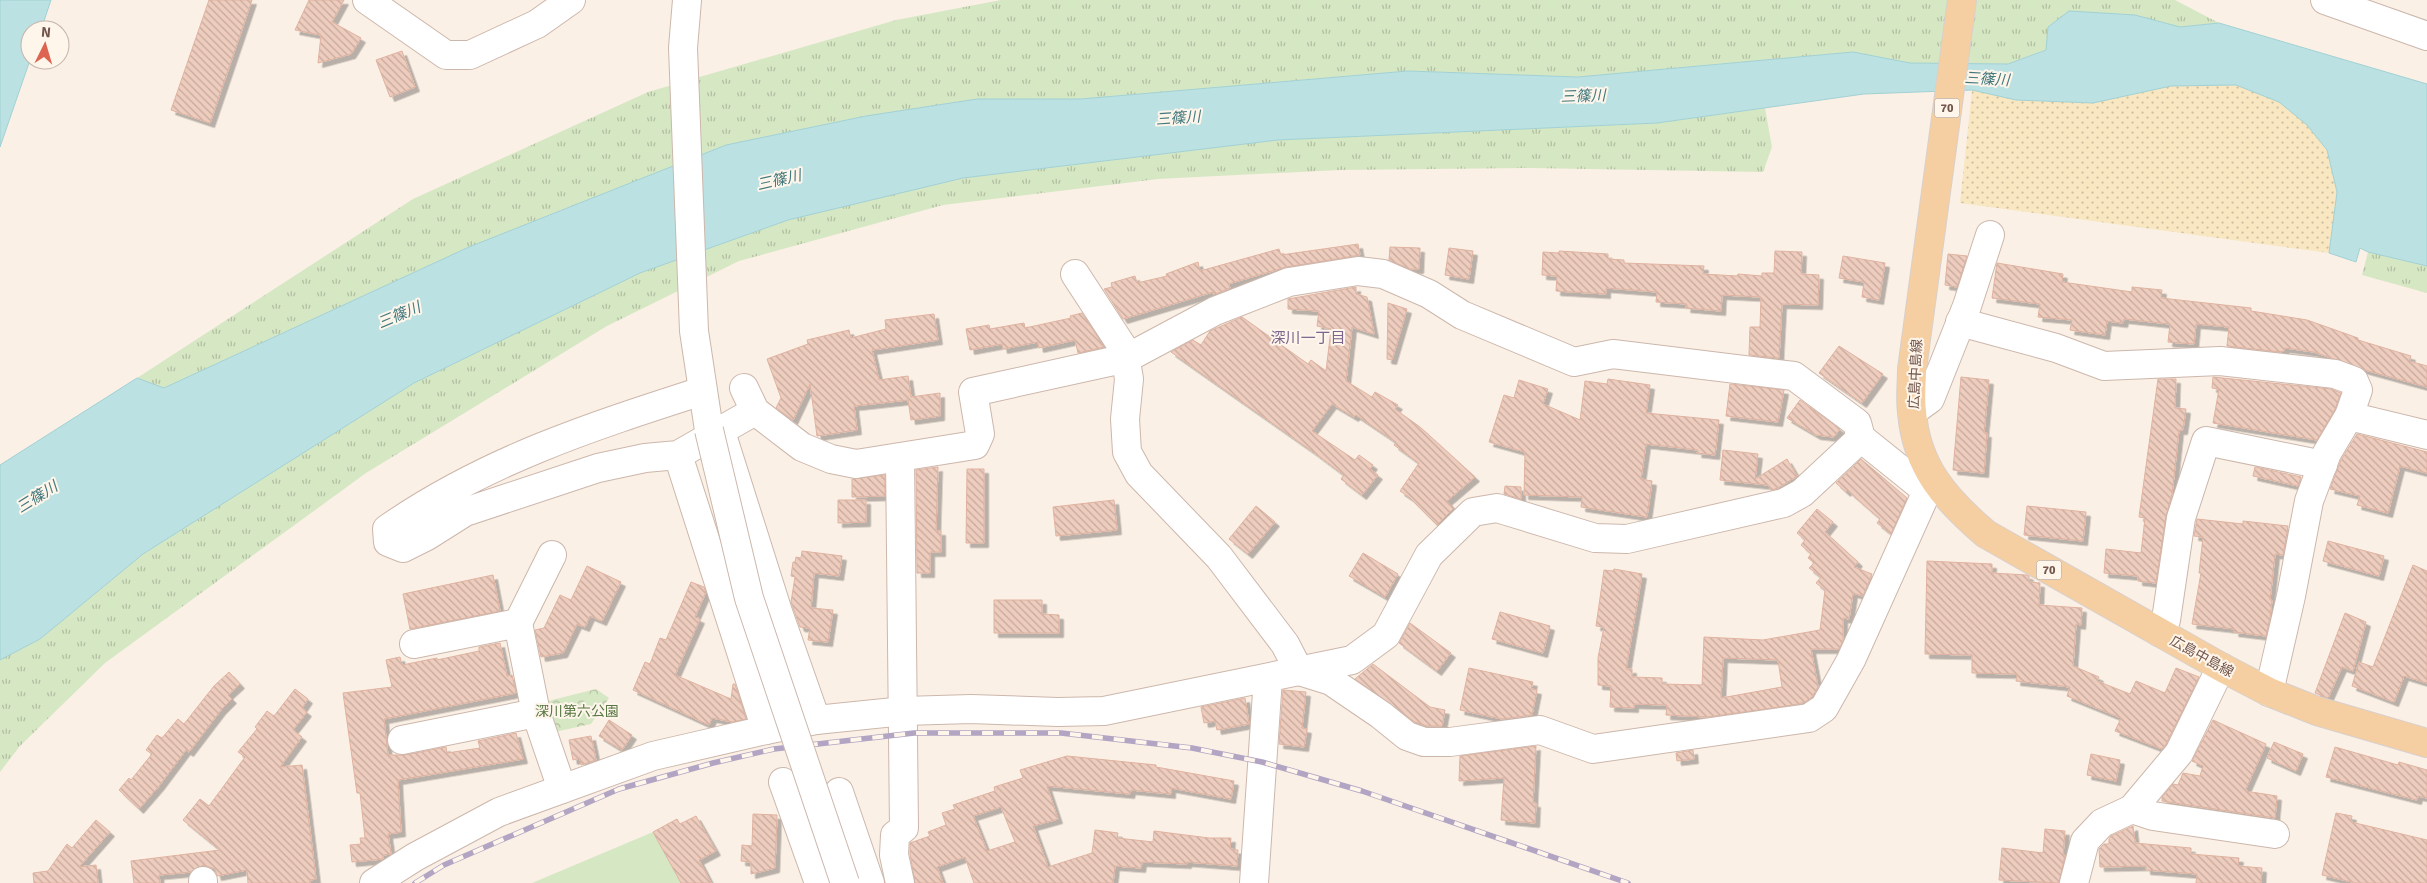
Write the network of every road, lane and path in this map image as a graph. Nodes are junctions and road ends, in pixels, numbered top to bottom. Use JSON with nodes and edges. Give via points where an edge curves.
{"nodes":[{"id":1,"x":367,"y":0,"type":"edge"},
{"id":2,"x":570,"y":0,"type":"edge"},
{"id":3,"x":687,"y":0,"type":"edge"},
{"id":4,"x":1962,"y":0,"type":"edge"},
{"id":5,"x":2325,"y":0,"type":"edge"},
{"id":6,"x":2427,"y":36,"type":"edge"},
{"id":7,"x":1990,"y":234,"type":"dead end"},
{"id":8,"x":1075,"y":274,"type":"dead end"},
{"id":9,"x":1960,"y":322,"type":"junction"},
{"id":10,"x":1128,"y":358,"type":"junction"},
{"id":11,"x":702,"y":391,"type":"junction"},
{"id":12,"x":1912,"y":412,"type":"junction"},
{"id":13,"x":2349,"y":416,"type":"junction"},
{"id":14,"x":715,"y":431,"type":"junction"},
{"id":15,"x":2427,"y":435,"type":"edge"},
{"id":16,"x":1861,"y":438,"type":"junction"},
{"id":17,"x":678,"y":455,"type":"junction"},
{"id":18,"x":900,"y":458,"type":"junction"},
{"id":19,"x":2323,"y":465,"type":"junction"},
{"id":20,"x":1932,"y":489,"type":"junction"},
{"id":21,"x":552,"y":555,"type":"dead end"},
{"id":22,"x":518,"y":623,"type":"junction"},
{"id":23,"x":2159,"y":632,"type":"junction"},
{"id":24,"x":414,"y":644,"type":"dead end"},
{"id":25,"x":2221,"y":667,"type":"junction"},
{"id":26,"x":1299,"y":672,"type":"junction"},
{"id":27,"x":1268,"y":678,"type":"junction"},
{"id":28,"x":2269,"y":692,"type":"junction"},
{"id":29,"x":904,"y":711,"type":"junction"},
{"id":30,"x":536,"y":713,"type":"junction"},
{"id":31,"x":816,"y":720,"type":"junction"},
{"id":32,"x":766,"y":730,"type":"junction"},
{"id":33,"x":402,"y":740,"type":"dead end"},
{"id":34,"x":2427,"y":743,"type":"edge"},
{"id":35,"x":783,"y":782,"type":"dead end"},
{"id":36,"x":562,"y":789,"type":"junction"},
{"id":37,"x":839,"y":792,"type":"dead end"},
{"id":38,"x":2132,"y":809,"type":"junction"},
{"id":39,"x":2275,"y":834,"type":"dead end"},
{"id":40,"x":374,"y":883,"type":"edge"},
{"id":41,"x":819,"y":883,"type":"edge"},
{"id":42,"x":845,"y":883,"type":"edge"},
{"id":43,"x":870,"y":883,"type":"edge"},
{"id":44,"x":900,"y":883,"type":"edge"},
{"id":45,"x":1254,"y":883,"type":"edge"},
{"id":46,"x":2074,"y":883,"type":"edge"}],
"edges":[{"from":1,"to":2,"type":"street","via":[[446,55],[470,56],[538,24]]},
{"from":3,"to":11,"type":"street","via":[[683,48],[694,331]]},
{"from":4,"to":12,"type":"main road","name":"広島中島線","number":"70","via":[[1912,369]]},
{"from":5,"to":6,"type":"street"},
{"from":7,"to":9,"type":"street"},
{"from":8,"to":10,"type":"street"},
{"from":9,"to":12,"type":"street","via":[[1930,399]]},
{"from":9,"to":13,"type":"street","via":[[2056,348],[2104,366],[2220,361],[2335,374],[2354,380],[2358,390]]},
{"from":10,"to":16,"type":"street","via":[[1215,311],[1289,282],[1358,271],[1383,274],[1430,294],[1462,315],[1574,362],[1613,354],[1794,376],[1857,423]]},
{"from":10,"to":18,"type":"street","via":[[973,392],[980,434],[975,445]]},
{"from":10,"to":26,"type":"street","via":[[1124,418],[1127,452],[1139,474],[1219,557],[1285,644]]},
{"from":11,"to":14,"type":"street"},
{"from":11,"to":17,"type":"street","via":[[563,436],[476,476],[426,502],[387,530],[388,542],[403,548],[465,512],[598,468]]},
{"from":12,"to":20,"type":"main road","name":"広島中島線","number":"70","via":[[1919,451]]},
{"from":13,"to":15,"type":"street"},
{"from":13,"to":19,"type":"street"},
{"from":14,"to":17,"type":"street"},
{"from":14,"to":18,"type":"street","via":[[749,399],[802,447],[831,459],[856,464]]},
{"from":14,"to":31,"type":"street"},
{"from":14,"to":42,"type":"street","bridge":true,"via":[[749,598]]},
{"from":16,"to":20,"type":"street"},
{"from":16,"to":26,"type":"street","via":[[1802,493],[1784,503],[1627,539],[1595,538],[1497,508],[1473,512],[1430,554],[1386,635],[1352,660]]},
{"from":17,"to":32,"type":"street"},
{"from":18,"to":29,"type":"street"},
{"from":19,"to":23,"type":"street","via":[[2206,441],[2182,518],[2166,620]]},
{"from":19,"to":28,"type":"street","via":[[2309,501]]},
{"from":20,"to":23,"type":"main road","name":"広島中島線","number":"70","via":[[1986,534]]},
{"from":20,"to":26,"type":"street","via":[[1851,660],[1824,708],[1809,718],[1593,749],[1540,730],[1450,742],[1424,742],[1407,736],[1331,682]]},
{"from":21,"to":22,"type":"street"},
{"from":22,"to":24,"type":"street"},
{"from":22,"to":30,"type":"street"},
{"from":23,"to":25,"type":"main road","name":"広島中島線","number":"70"},
{"from":25,"to":28,"type":"main road","name":"広島中島線","number":"70"},
{"from":25,"to":38,"type":"street","via":[[2180,753]]},
{"from":26,"to":27,"type":"street"},
{"from":27,"to":29,"type":"street","via":[[1104,710]]},
{"from":27,"to":45,"type":"street"},
{"from":28,"to":34,"type":"main road","name":"広島中島線","number":"70","via":[[2316,711]]},
{"from":29,"to":31,"type":"street"},
{"from":29,"to":44,"type":"street","via":[[904,828],[895,835],[894,855]]},
{"from":30,"to":33,"type":"street"},
{"from":30,"to":36,"type":"street"},
{"from":31,"to":32,"type":"street"},
{"from":32,"to":36,"type":"street","via":[[653,756]]},
{"from":35,"to":41,"type":"street"},
{"from":36,"to":40,"type":"street","via":[[499,812]]},
{"from":37,"to":43,"type":"street"},
{"from":38,"to":39,"type":"street","via":[[2153,816]]},
{"from":38,"to":46,"type":"street","via":[[2102,823],[2085,841]]}]}
